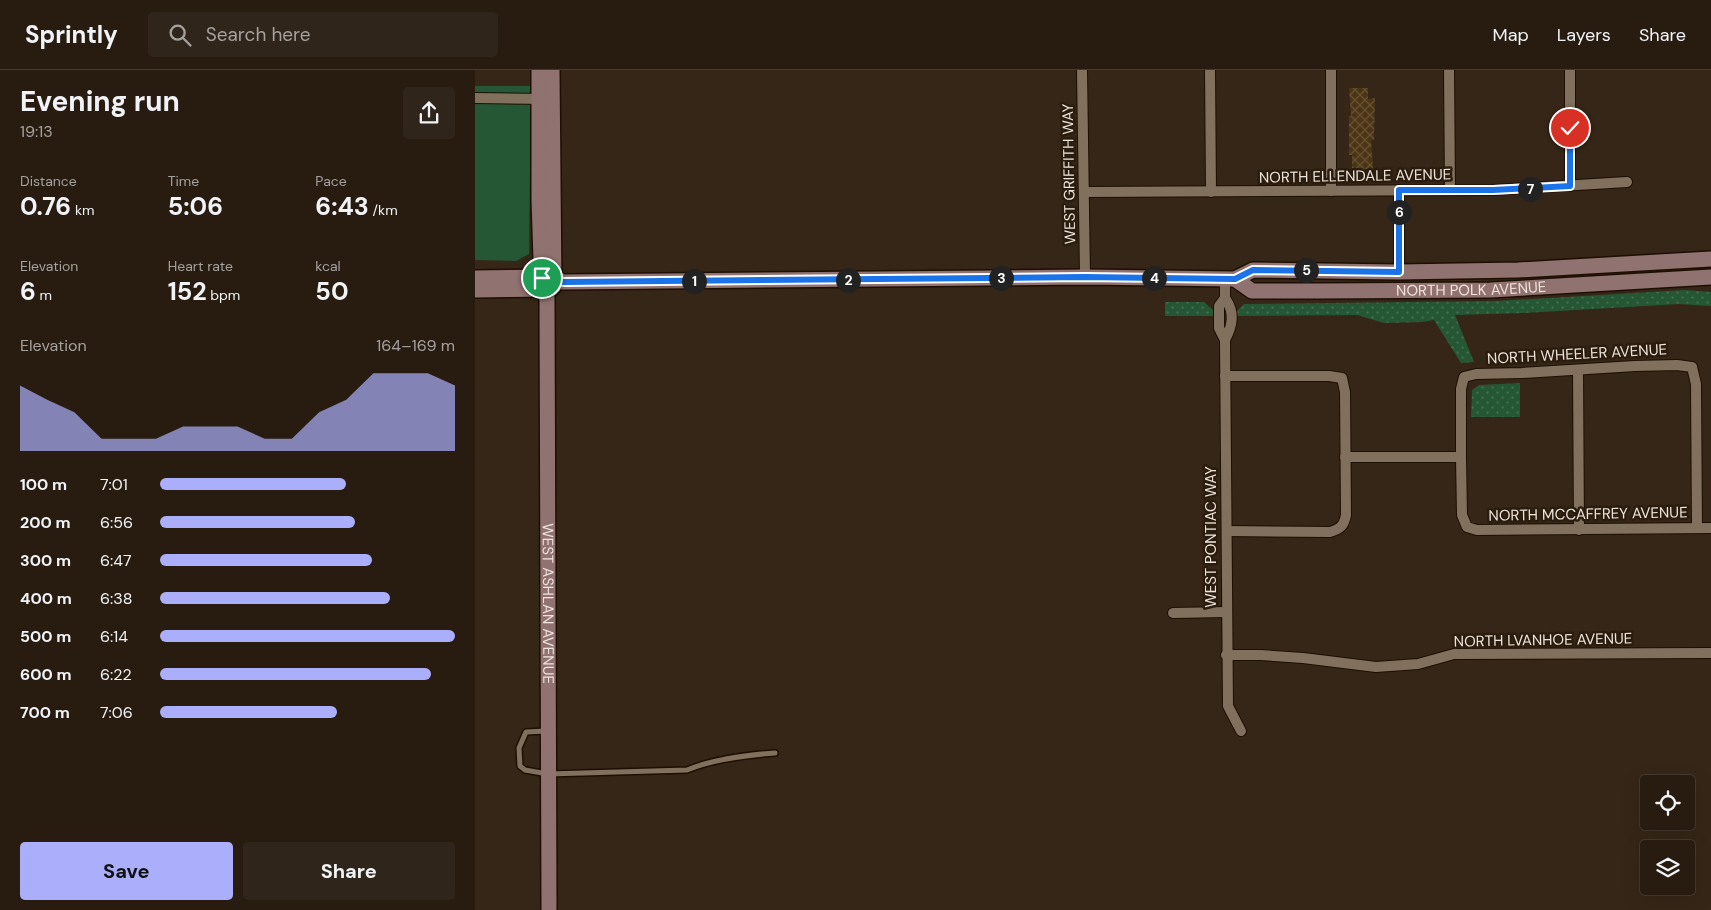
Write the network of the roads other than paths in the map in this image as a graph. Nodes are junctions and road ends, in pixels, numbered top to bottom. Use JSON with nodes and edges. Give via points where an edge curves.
{"nodes":[{"id":1,"x":539,"y":70,"type":"edge"},
{"id":2,"x":552,"y":70,"type":"edge"},
{"id":3,"x":1083,"y":70,"type":"edge"},
{"id":4,"x":1211,"y":70,"type":"edge"},
{"id":5,"x":1331,"y":70,"type":"edge"},
{"id":6,"x":1449,"y":70,"type":"edge"},
{"id":7,"x":1570,"y":70,"type":"edge"},
{"id":8,"x":475,"y":98,"type":"edge"},
{"id":9,"x":546,"y":99,"type":"junction"},
{"id":10,"x":1627,"y":182,"type":"dead end"},
{"id":11,"x":1570,"y":186,"type":"junction"},
{"id":12,"x":1450,"y":189,"type":"junction"},
{"id":13,"x":1399,"y":190,"type":"junction"},
{"id":14,"x":1331,"y":191,"type":"junction"},
{"id":15,"x":1083,"y":192,"type":"junction"},
{"id":16,"x":1211,"y":192,"type":"junction"},
{"id":17,"x":1711,"y":259,"type":"edge"},
{"id":18,"x":1399,"y":272,"type":"junction"},
{"id":19,"x":1085,"y":277,"type":"junction"},
{"id":20,"x":1711,"y":277,"type":"edge"},
{"id":21,"x":475,"y":278,"type":"edge"},
{"id":22,"x":1230,"y":279,"type":"junction"},
{"id":23,"x":550,"y":286,"type":"junction"},
{"id":24,"x":475,"y":290,"type":"edge"},
{"id":25,"x":1578,"y":370,"type":"junction"},
{"id":26,"x":1225,"y":376,"type":"junction"},
{"id":27,"x":1345,"y":457,"type":"junction"},
{"id":28,"x":1461,"y":457,"type":"junction"},
{"id":29,"x":1697,"y":528,"type":"junction"},
{"id":30,"x":1711,"y":528,"type":"edge"},
{"id":31,"x":1579,"y":530,"type":"junction"},
{"id":32,"x":1227,"y":531,"type":"junction"},
{"id":33,"x":1227,"y":612,"type":"junction"},
{"id":34,"x":1173,"y":613,"type":"dead end"},
{"id":35,"x":1711,"y":653,"type":"edge"},
{"id":36,"x":1227,"y":655,"type":"junction"},
{"id":37,"x":548,"y":731,"type":"junction"},
{"id":38,"x":1241,"y":731,"type":"dead end"},
{"id":39,"x":775,"y":753,"type":"dead end"},
{"id":40,"x":548,"y":774,"type":"junction"},
{"id":41,"x":549,"y":910,"type":"edge"}],
"edges":[{"from":1,"to":9,"type":"main road","name":"WEST ASHLAN AVENUE"},
{"from":2,"to":9,"type":"main road","name":"WEST ASHLAN AVENUE"},
{"from":3,"to":15,"type":"street","name":"WEST GRIFFITH WAY"},
{"from":4,"to":16,"type":"street"},
{"from":5,"to":14,"type":"street"},
{"from":6,"to":12,"type":"street"},
{"from":7,"to":11,"type":"street"},
{"from":8,"to":9,"type":"street"},
{"from":9,"to":23,"type":"main road","name":"WEST ASHLAN AVENUE","via":[[539,200]]},
{"from":10,"to":11,"type":"street","name":"NORTH ELLENDALE AVENUE"},
{"from":11,"to":12,"type":"street","name":"NORTH ELLENDALE AVENUE"},
{"from":12,"to":13,"type":"street","name":"NORTH ELLENDALE AVENUE"},
{"from":13,"to":14,"type":"street","name":"NORTH ELLENDALE AVENUE"},
{"from":13,"to":18,"type":"street"},
{"from":14,"to":16,"type":"street","name":"NORTH ELLENDALE AVENUE"},
{"from":15,"to":16,"type":"street","name":"NORTH ELLENDALE AVENUE"},
{"from":15,"to":19,"type":"street","name":"WEST GRIFFITH WAY"},
{"from":17,"to":18,"type":"main road","name":"NORTH POLK AVENUE","via":[[1518,270]]},
{"from":18,"to":22,"type":"main road","name":"NORTH POLK AVENUE","via":[[1253,270]]},
{"from":19,"to":22,"type":"main road","name":"NORTH POLK AVENUE"},
{"from":19,"to":23,"type":"main road","name":"NORTH POLK AVENUE"},
{"from":20,"to":22,"type":"main road","name":"NORTH POLK AVENUE","via":[[1491,290],[1327,291],[1252,291]]},
{"from":21,"to":23,"type":"main road","name":"NORTH POLK AVENUE"},
{"from":22,"to":26,"type":"street","name":"WEST PONTIAC WAY","via":[[1225,298],[1219,306],[1219,328],[1225,340]]},
{"from":23,"to":24,"type":"main road","name":"NORTH POLK AVENUE"},
{"from":23,"to":37,"type":"main road","name":"WEST ASHLAN AVENUE"},
{"from":25,"to":28,"type":"street","name":"NORTH WHEELER AVENUE","via":[[1464,377],[1461,389]]},
{"from":25,"to":29,"type":"street","name":"NORTH WHEELER AVENUE","via":[[1677,364],[1692,367],[1696,384]]},
{"from":25,"to":31,"type":"street"},
{"from":26,"to":27,"type":"street","via":[[1342,378]]},
{"from":26,"to":32,"type":"street","name":"WEST PONTIAC WAY"},
{"from":27,"to":28,"type":"street"},
{"from":27,"to":32,"type":"street","via":[[1346,515],[1339,530]]},
{"from":28,"to":31,"type":"street","name":"NORTH MCCAFFREY AVENUE","via":[[1462,515],[1467,527],[1477,530]]},
{"from":29,"to":30,"type":"street","name":"NORTH MCCAFFREY AVENUE"},
{"from":29,"to":31,"type":"street","name":"NORTH MCCAFFREY AVENUE"},
{"from":32,"to":33,"type":"street","name":"WEST PONTIAC WAY"},
{"from":33,"to":34,"type":"street"},
{"from":33,"to":36,"type":"street","name":"WEST PONTIAC WAY"},
{"from":35,"to":36,"type":"street","name":"NORTH LVANHOE AVENUE","via":[[1454,654],[1418,664],[1376,667],[1303,658]]},
{"from":36,"to":38,"type":"street","name":"WEST PONTIAC WAY","via":[[1228,706]]},
{"from":37,"to":40,"type":"main road","name":"WEST ASHLAN AVENUE"},
{"from":37,"to":40,"type":"lane","via":[[526,732],[519,748],[521,768]]},
{"from":39,"to":40,"type":"lane","via":[[729,759],[687,770]]},
{"from":40,"to":41,"type":"main road","name":"WEST ASHLAN AVENUE"}]}
